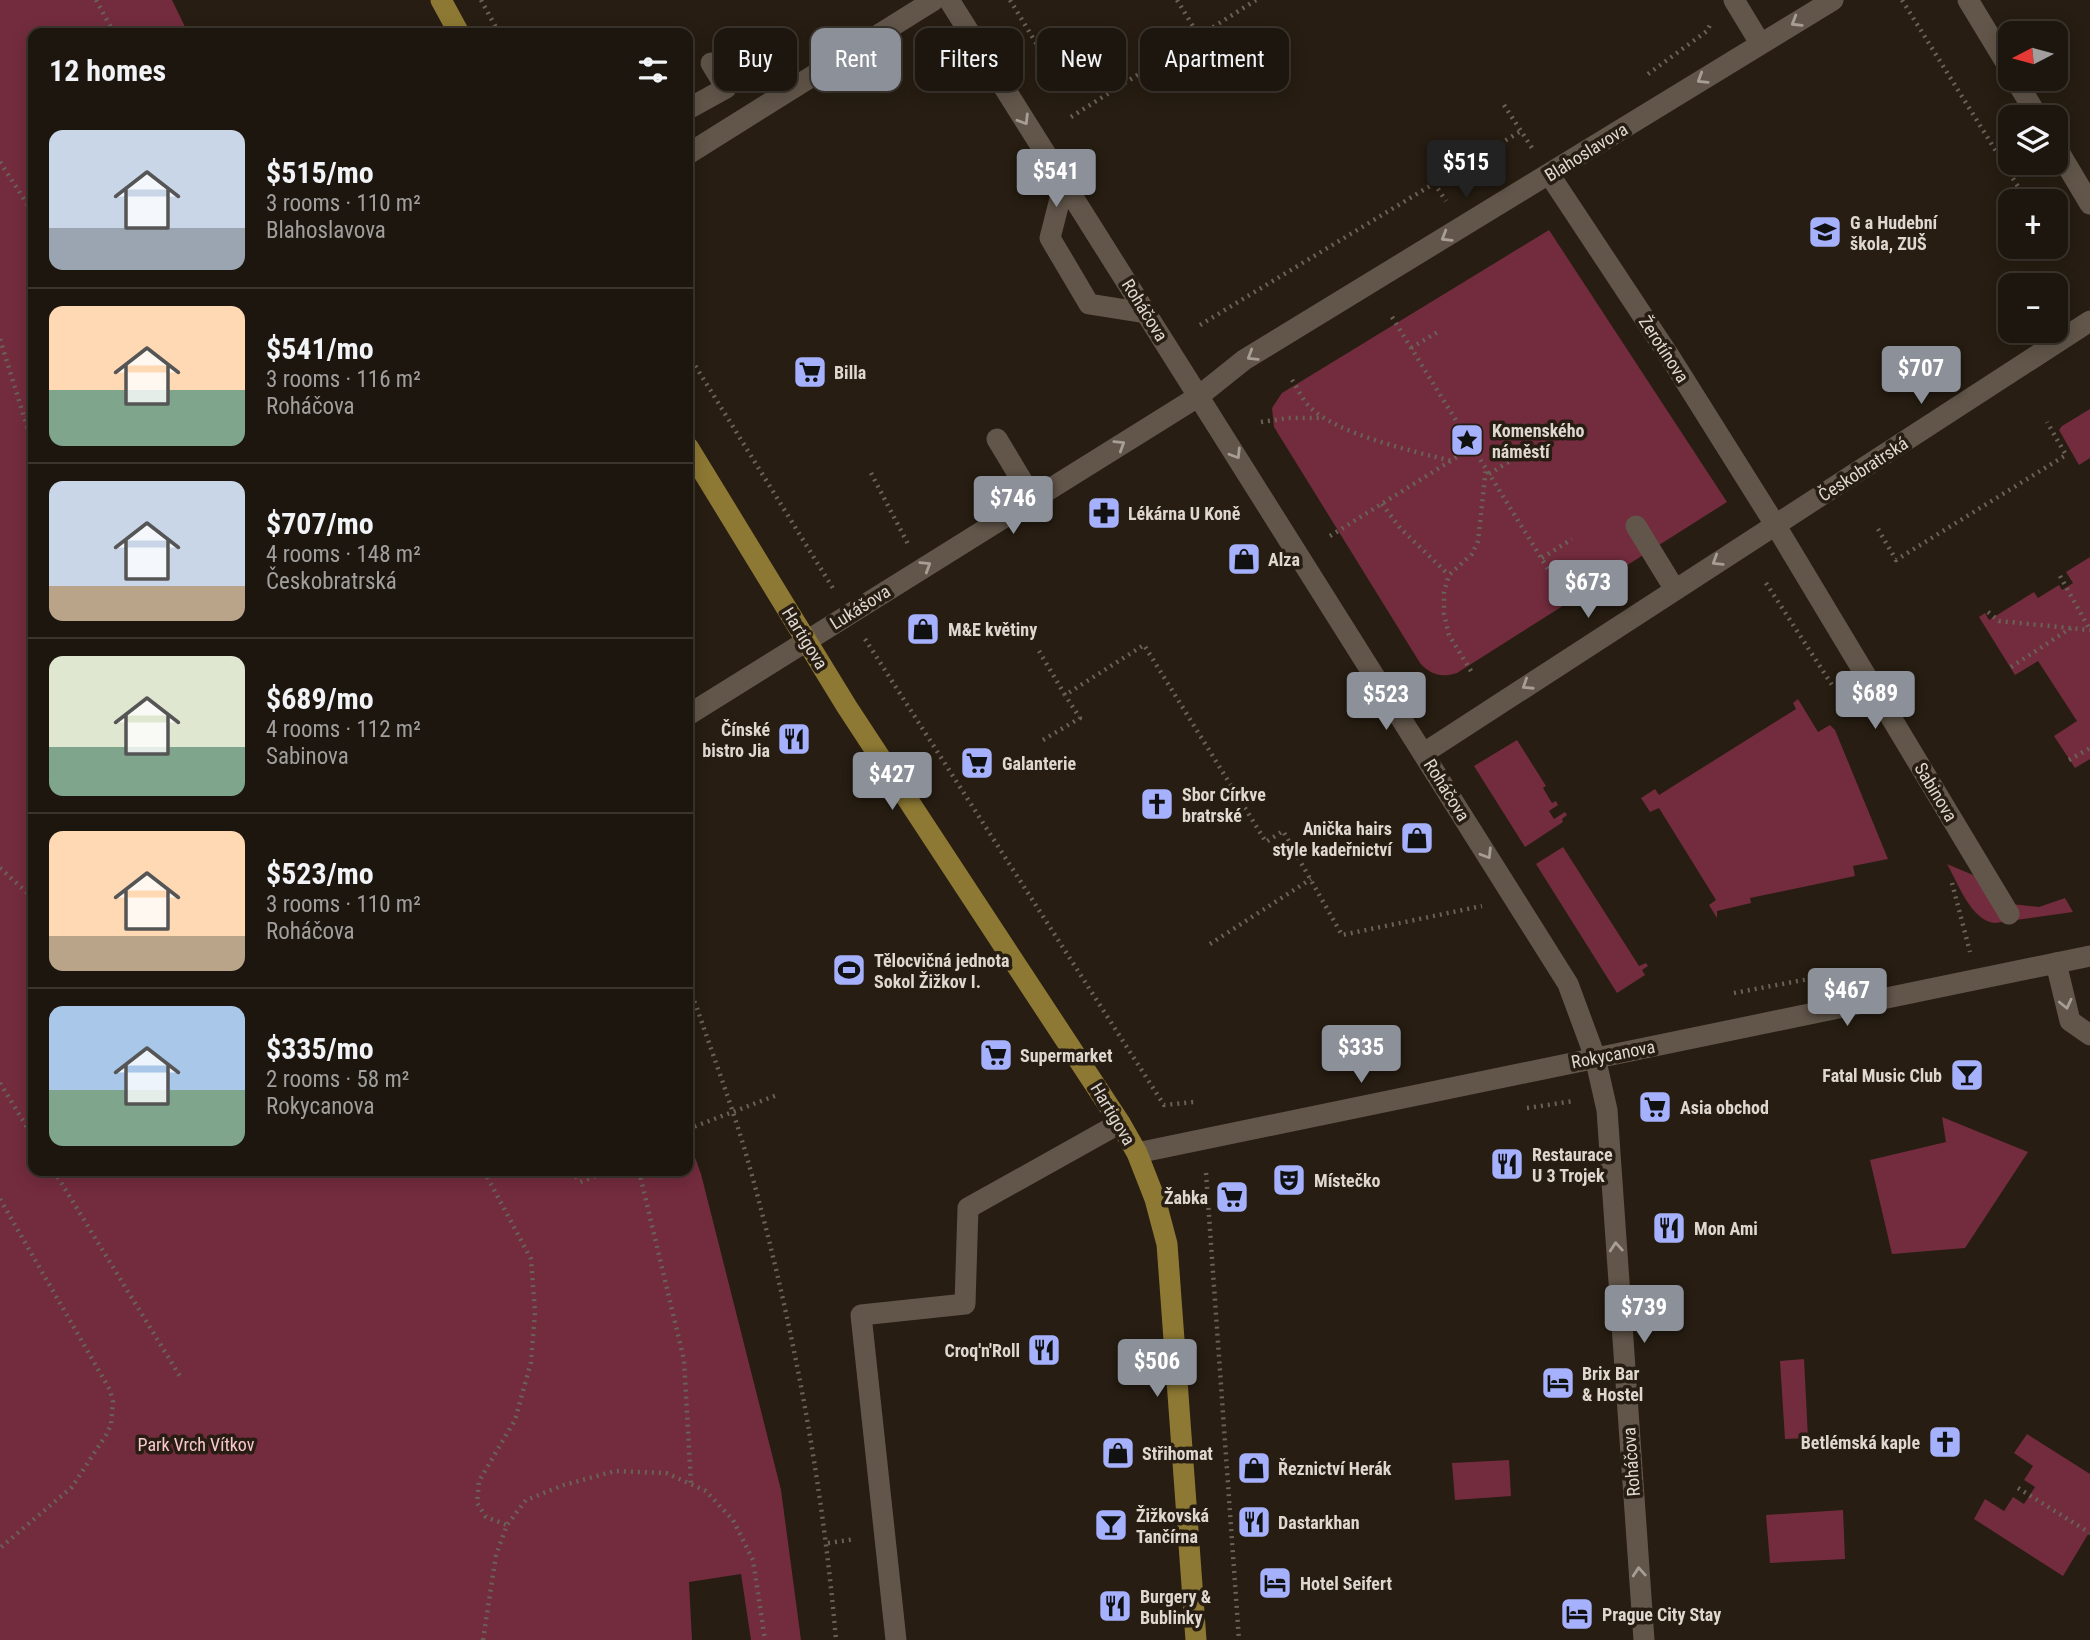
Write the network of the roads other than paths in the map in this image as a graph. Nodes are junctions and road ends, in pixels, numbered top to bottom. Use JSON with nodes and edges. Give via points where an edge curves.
{"nodes":[{"id":1,"x":441,"y":0,"type":"edge"},
{"id":2,"x":934,"y":0,"type":"edge"},
{"id":3,"x":949,"y":0,"type":"edge"},
{"id":4,"x":1734,"y":0,"type":"edge"},
{"id":5,"x":1833,"y":0,"type":"edge"},
{"id":6,"x":1968,"y":0,"type":"edge"},
{"id":7,"x":455,"y":28,"type":"edge"},
{"id":8,"x":1760,"y":43,"type":"junction"},
{"id":9,"x":1998,"y":50,"type":"edge"},
{"id":10,"x":711,"y":63,"type":"dead end"},
{"id":11,"x":693,"y":106,"type":"edge"},
{"id":12,"x":693,"y":151,"type":"edge"},
{"id":13,"x":2068,"y":167,"type":"edge"},
{"id":14,"x":1549,"y":174,"type":"junction"},
{"id":15,"x":1064,"y":183,"type":"junction"},
{"id":16,"x":2090,"y":204,"type":"edge"},
{"id":17,"x":1146,"y":313,"type":"junction"},
{"id":18,"x":2090,"y":321,"type":"edge"},
{"id":19,"x":1199,"y":396,"type":"junction"},
{"id":20,"x":997,"y":439,"type":"dead end"},
{"id":21,"x":693,"y":455,"type":"edge"},
{"id":22,"x":1033,"y":499,"type":"junction"},
{"id":23,"x":1636,"y":526,"type":"dead end"},
{"id":24,"x":1776,"y":526,"type":"junction"},
{"id":25,"x":1674,"y":588,"type":"junction"},
{"id":26,"x":806,"y":641,"type":"junction"},
{"id":27,"x":693,"y":712,"type":"edge"},
{"id":28,"x":1423,"y":753,"type":"junction"},
{"id":29,"x":2009,"y":914,"type":"dead end"},
{"id":30,"x":2090,"y":956,"type":"edge"},
{"id":31,"x":2056,"y":963,"type":"junction"},
{"id":32,"x":2090,"y":1035,"type":"edge"},
{"id":33,"x":1595,"y":1057,"type":"junction"},
{"id":34,"x":1120,"y":1123,"type":"junction"},
{"id":35,"x":1137,"y":1153,"type":"junction"},
{"id":36,"x":896,"y":1640,"type":"edge"},
{"id":37,"x":1196,"y":1640,"type":"edge"},
{"id":38,"x":1644,"y":1640,"type":"edge"}],
"edges":[{"from":1,"to":7,"type":"main road"},
{"from":2,"to":12,"type":"street"},
{"from":3,"to":15,"type":"street","name":"Roháčova","one_way":true},
{"from":4,"to":8,"type":"street"},
{"from":5,"to":8,"type":"street","name":"Blahoslavova","one_way":true},
{"from":6,"to":9,"type":"street"},
{"from":8,"to":14,"type":"street","name":"Blahoslavova","one_way":true},
{"from":10,"to":11,"type":"street","via":[[726,88]]},
{"from":13,"to":16,"type":"street"},
{"from":14,"to":19,"type":"street","name":"Blahoslavova","one_way":true,"via":[[1244,360]]},
{"from":14,"to":24,"type":"street","name":"Žerotínova"},
{"from":15,"to":17,"type":"street","name":"Roháčova"},
{"from":15,"to":17,"type":"street","via":[[1050,238],[1089,304]]},
{"from":17,"to":19,"type":"street","name":"Roháčova"},
{"from":18,"to":24,"type":"street","name":"Českobratrská"},
{"from":22,"to":19,"type":"street","name":"Lukášova","one_way":true},
{"from":19,"to":28,"type":"street","name":"Roháčova","one_way":true},
{"from":20,"to":22,"type":"street"},
{"from":21,"to":26,"type":"main road","name":"Hartigova"},
{"from":26,"to":22,"type":"street","name":"Lukášova","one_way":true},
{"from":23,"to":25,"type":"street"},
{"from":24,"to":25,"type":"street","one_way":true},
{"from":24,"to":29,"type":"street","name":"Sabinova"},
{"from":25,"to":28,"type":"street","one_way":true},
{"from":26,"to":27,"type":"street","name":"Lukášova"},
{"from":26,"to":34,"type":"main road","name":"Hartigova"},
{"from":28,"to":33,"type":"street","name":"Roháčova","one_way":true,"via":[[1568,984]]},
{"from":30,"to":31,"type":"street","name":"Rokycanova"},
{"from":31,"to":32,"type":"street","one_way":true,"via":[[2070,1021]]},
{"from":31,"to":33,"type":"street","name":"Rokycanova"},
{"from":33,"to":35,"type":"street","name":"Rokycanova"},
{"from":38,"to":33,"type":"street","name":"Roháčova","one_way":true,"via":[[1607,1110]]},
{"from":34,"to":35,"type":"main road","name":"Hartigova"},
{"from":34,"to":36,"type":"street","via":[[968,1208],[965,1304],[862,1315]]},
{"from":35,"to":37,"type":"main road","name":"Hartigova","via":[[1167,1244]]}]}
